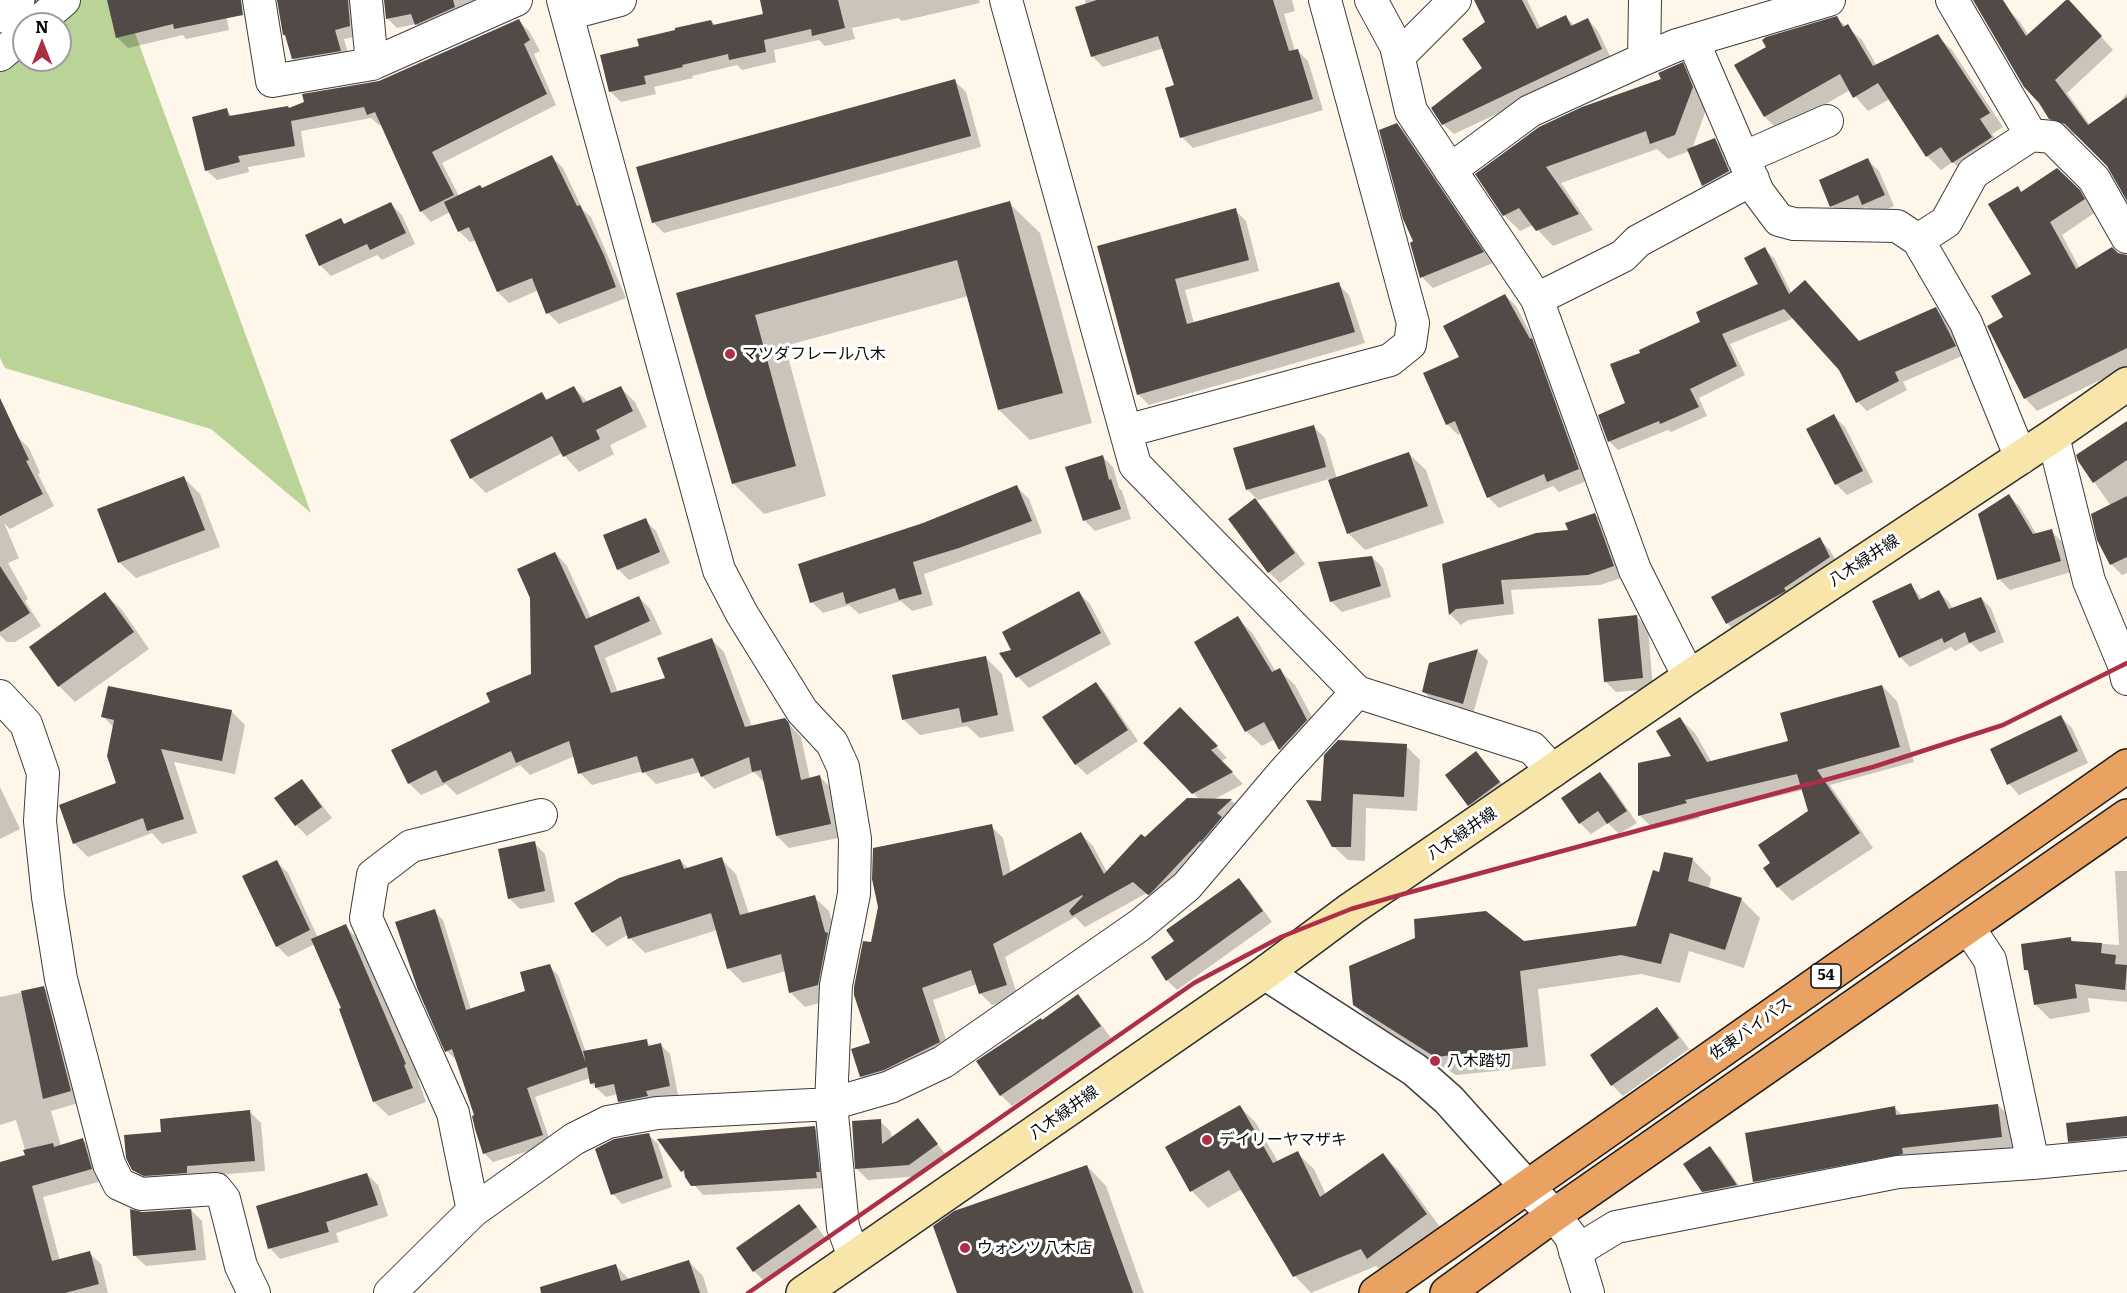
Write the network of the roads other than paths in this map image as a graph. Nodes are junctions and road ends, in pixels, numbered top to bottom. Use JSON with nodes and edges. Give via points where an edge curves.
{"nodes":[{"id":1,"x":18,"y":0,"type":"edge"},
{"id":2,"x":64,"y":0,"type":"edge"},
{"id":3,"x":259,"y":0,"type":"edge"},
{"id":4,"x":366,"y":0,"type":"edge"},
{"id":5,"x":516,"y":0,"type":"edge"},
{"id":6,"x":620,"y":0,"type":"edge"},
{"id":7,"x":1006,"y":0,"type":"edge"},
{"id":8,"x":1325,"y":0,"type":"edge"},
{"id":9,"x":1371,"y":0,"type":"edge"},
{"id":10,"x":1455,"y":0,"type":"edge"},
{"id":11,"x":1646,"y":0,"type":"edge"},
{"id":12,"x":1829,"y":0,"type":"edge"},
{"id":13,"x":1952,"y":0,"type":"edge"},
{"id":14,"x":565,"y":7,"type":"edge"},
{"id":15,"x":50,"y":12,"type":"edge"},
{"id":16,"x":0,"y":16,"type":"edge"},
{"id":17,"x":1693,"y":40,"type":"junction"},
{"id":18,"x":12,"y":45,"type":"edge"},
{"id":19,"x":0,"y":55,"type":"edge"},
{"id":20,"x":1399,"y":56,"type":"junction"},
{"id":21,"x":1644,"y":59,"type":"junction"},
{"id":22,"x":372,"y":64,"type":"junction"},
{"id":23,"x":1827,"y":121,"type":"dead end"},
{"id":24,"x":2031,"y":135,"type":"junction"},
{"id":25,"x":1748,"y":169,"type":"junction"},
{"id":26,"x":1450,"y":170,"type":"junction"},
{"id":27,"x":2127,"y":237,"type":"edge"},
{"id":28,"x":1918,"y":240,"type":"junction"},
{"id":29,"x":1537,"y":299,"type":"junction"},
{"id":30,"x":2127,"y":384,"type":"edge"},
{"id":31,"x":1126,"y":431,"type":"junction"},
{"id":32,"x":2053,"y":436,"type":"junction"},
{"id":33,"x":2021,"y":458,"type":"junction"},
{"id":34,"x":1689,"y":677,"type":"junction"},
{"id":35,"x":2127,"y":679,"type":"edge"},
{"id":36,"x":1357,"y":692,"type":"junction"},
{"id":37,"x":0,"y":696,"type":"edge"},
{"id":38,"x":2127,"y":766,"type":"edge"},
{"id":39,"x":1553,"y":771,"type":"junction"},
{"id":40,"x":541,"y":815,"type":"dead end"},
{"id":41,"x":2127,"y":816,"type":"edge"},
{"id":42,"x":1968,"y":927,"type":"junction"},
{"id":43,"x":1265,"y":974,"type":"junction"},
{"id":44,"x":831,"y":1104,"type":"junction"},
{"id":45,"x":2127,"y":1154,"type":"edge"},
{"id":46,"x":2033,"y":1163,"type":"junction"},
{"id":47,"x":1526,"y":1186,"type":"junction"},
{"id":48,"x":474,"y":1211,"type":"junction"},
{"id":49,"x":1554,"y":1215,"type":"junction"},
{"id":50,"x":1575,"y":1252,"type":"junction"},
{"id":51,"x":854,"y":1257,"type":"junction"},
{"id":52,"x":254,"y":1293,"type":"edge"},
{"id":53,"x":390,"y":1293,"type":"edge"},
{"id":54,"x":803,"y":1293,"type":"edge"},
{"id":55,"x":1376,"y":1293,"type":"edge"},
{"id":56,"x":1447,"y":1293,"type":"edge"},
{"id":57,"x":1588,"y":1293,"type":"edge"}],
"edges":[{"from":1,"to":16,"type":"street"},
{"from":2,"to":15,"type":"street"},
{"from":3,"to":22,"type":"street","via":[[272,81]]},
{"from":4,"to":22,"type":"street"},
{"from":5,"to":22,"type":"street"},
{"from":6,"to":14,"type":"street"},
{"from":7,"to":31,"type":"street"},
{"from":8,"to":31,"type":"street","via":[[1413,323],[1410,344],[1390,360]]},
{"from":9,"to":20,"type":"street"},
{"from":10,"to":20,"type":"street"},
{"from":11,"to":21,"type":"street"},
{"from":12,"to":17,"type":"street"},
{"from":13,"to":24,"type":"street"},
{"from":14,"to":44,"type":"street","via":[[719,570],[802,711],[832,743],[843,766],[855,839],[854,894],[836,985]]},
{"from":17,"to":21,"type":"street"},
{"from":17,"to":25,"type":"street"},
{"from":18,"to":19,"type":"street"},
{"from":20,"to":26,"type":"street","via":[[1411,111]]},
{"from":21,"to":26,"type":"street","via":[[1530,111]]},
{"from":23,"to":25,"type":"street"},
{"from":24,"to":27,"type":"street","via":[[2052,137],[2094,179]]},
{"from":24,"to":28,"type":"street","via":[[1973,173],[1946,222]]},
{"from":25,"to":28,"type":"street","via":[[1758,192],[1779,220],[1794,224],[1897,226]]},
{"from":25,"to":29,"type":"street","via":[[1638,241],[1623,256]]},
{"from":26,"to":29,"type":"street"},
{"from":28,"to":33,"type":"street","via":[[1966,323]]},
{"from":29,"to":34,"type":"street","via":[[1635,570]]},
{"from":30,"to":32,"type":"main road","name":"八木緑井線"},
{"from":31,"to":36,"type":"street","via":[[1136,465]]},
{"from":32,"to":33,"type":"main road","name":"八木緑井線"},
{"from":32,"to":35,"type":"street","via":[[2089,581]]},
{"from":33,"to":34,"type":"main road","name":"八木緑井線"},
{"from":34,"to":39,"type":"main road","name":"八木緑井線"},
{"from":36,"to":39,"type":"street","via":[[1532,748]]},
{"from":36,"to":44,"type":"street","via":[[1187,886],[1140,925],[943,1062],[890,1087]]},
{"from":37,"to":52,"type":"street","via":[[26,724],[43,773],[40,821],[61,979],[109,1164],[119,1184],[141,1194],[216,1188],[224,1199],[241,1266]]},
{"from":38,"to":47,"type":"highway","name":"佐東バイパス","number":"54"},
{"from":39,"to":43,"type":"main road","name":"八木緑井線","via":[[1351,909]]},
{"from":40,"to":48,"type":"street","via":[[411,846],[373,875],[366,918],[453,1113]]},
{"from":41,"to":42,"type":"highway","number":"54"},
{"from":42,"to":46,"type":"street","via":[[1990,960]]},
{"from":42,"to":49,"type":"highway","number":"54"},
{"from":43,"to":47,"type":"street","via":[[1415,1070],[1449,1100]]},
{"from":43,"to":51,"type":"main road","name":"八木緑井線"},
{"from":44,"to":48,"type":"street","via":[[657,1113],[608,1122],[574,1139]]},
{"from":44,"to":51,"type":"street","via":[[843,1227]]},
{"from":45,"to":46,"type":"street"},
{"from":46,"to":50,"type":"street","via":[[1898,1172],[1616,1227]]},
{"from":47,"to":49,"type":"street"},
{"from":47,"to":55,"type":"highway","name":"佐東バイパス","number":"54"},
{"from":48,"to":53,"type":"street"},
{"from":49,"to":50,"type":"street","via":[[1571,1237]]},
{"from":49,"to":56,"type":"highway","number":"54"},
{"from":50,"to":57,"type":"street"},
{"from":51,"to":54,"type":"main road","name":"八木緑井線"}]}
